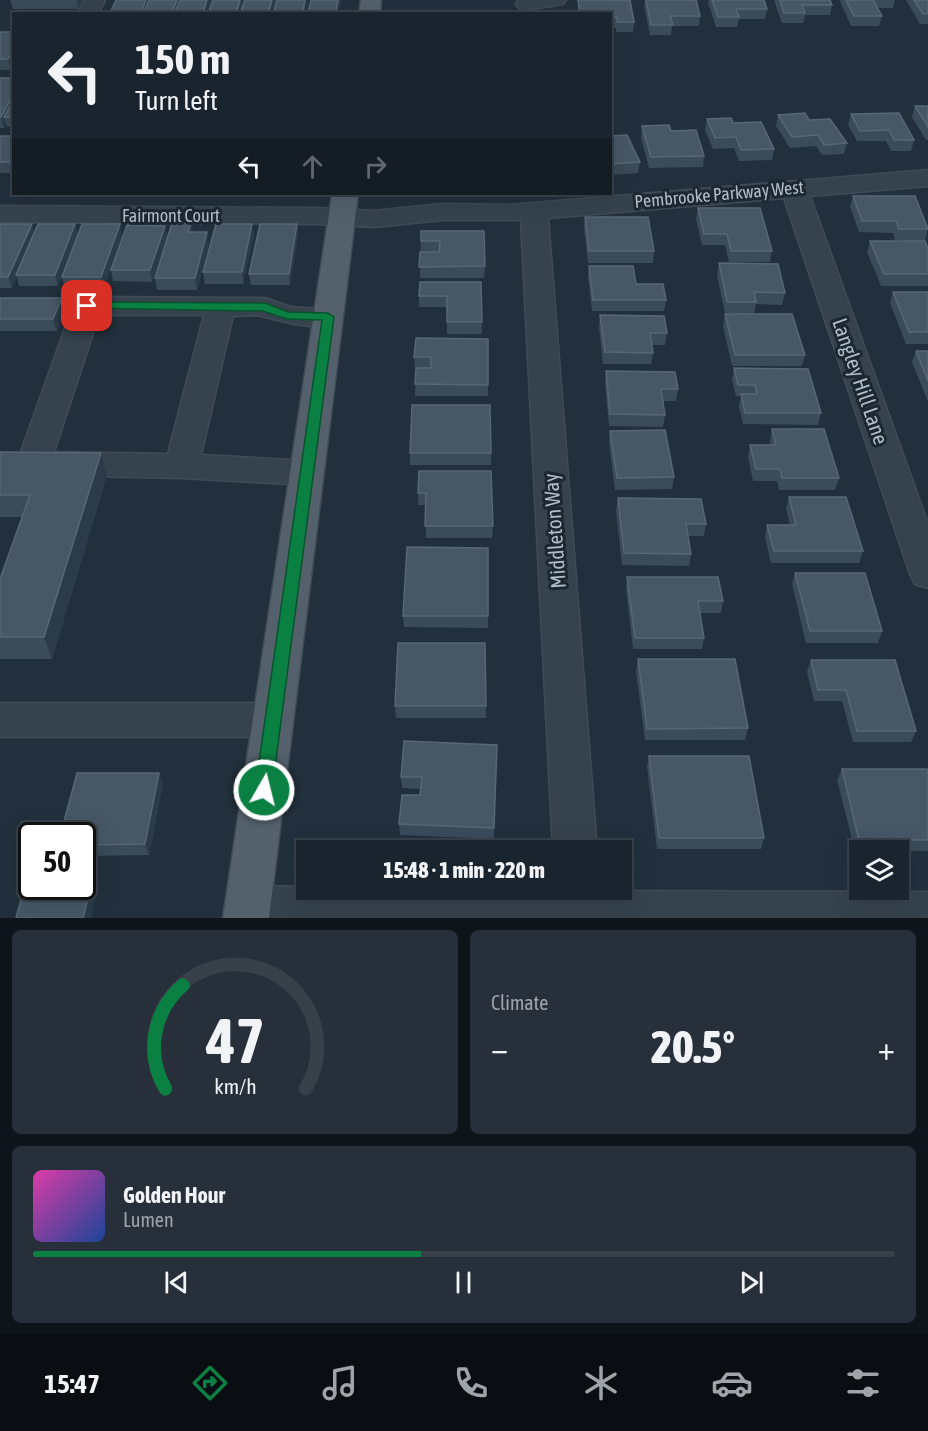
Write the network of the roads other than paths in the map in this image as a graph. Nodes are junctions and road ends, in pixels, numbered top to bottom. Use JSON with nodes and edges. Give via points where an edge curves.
{"nodes":[{"id":1,"x":556,"y":0,"type":"edge"},
{"id":2,"x":526,"y":4,"type":"dead end"},
{"id":3,"x":928,"y":178,"type":"edge"},
{"id":4,"x":794,"y":188,"type":"junction"},
{"id":5,"x":353,"y":210,"type":"edge"},
{"id":6,"x":522,"y":212,"type":"junction"},
{"id":7,"x":0,"y":214,"type":"edge"},
{"id":8,"x":221,"y":307,"type":"junction"},
{"id":9,"x":328,"y":317,"type":"junction"},
{"id":10,"x":0,"y":462,"type":"edge"},
{"id":11,"x":34,"y":463,"type":"junction"},
{"id":12,"x":182,"y":466,"type":"junction"},
{"id":13,"x":307,"y":473,"type":"junction"},
{"id":14,"x":928,"y":574,"type":"edge"},
{"id":15,"x":0,"y":720,"type":"edge"},
{"id":16,"x":273,"y":720,"type":"junction"},
{"id":17,"x":574,"y":840,"type":"edge"},
{"id":18,"x":578,"y":901,"type":"edge"},
{"id":19,"x":247,"y":913,"type":"edge"},
{"id":20,"x":928,"y":914,"type":"edge"}],
"edges":[{"from":1,"to":2,"type":"street"},
{"from":3,"to":4,"type":"street","name":"Pembrooke Parkway West"},
{"from":4,"to":6,"type":"street","name":"Pembrooke Parkway West"},
{"from":4,"to":14,"type":"street","name":"Langley Hill Lane"},
{"from":5,"to":6,"type":"street","name":"Pembrooke Parkway West","via":[[408,226],[488,221]]},
{"from":5,"to":7,"type":"street","name":"Fairmont Court"},
{"from":5,"to":9,"type":"main road"},
{"from":6,"to":17,"type":"street","name":"Middleton Way"},
{"from":8,"to":9,"type":"street","via":[[265,307],[287,316]]},
{"from":8,"to":11,"type":"street","via":[[87,306]]},
{"from":8,"to":12,"type":"street"},
{"from":9,"to":13,"type":"main road"},
{"from":10,"to":11,"type":"street"},
{"from":11,"to":12,"type":"street"},
{"from":12,"to":13,"type":"street"},
{"from":13,"to":16,"type":"main road"},
{"from":15,"to":16,"type":"street"},
{"from":16,"to":19,"type":"main road"},
{"from":18,"to":19,"type":"street"},
{"from":18,"to":20,"type":"street"}]}
